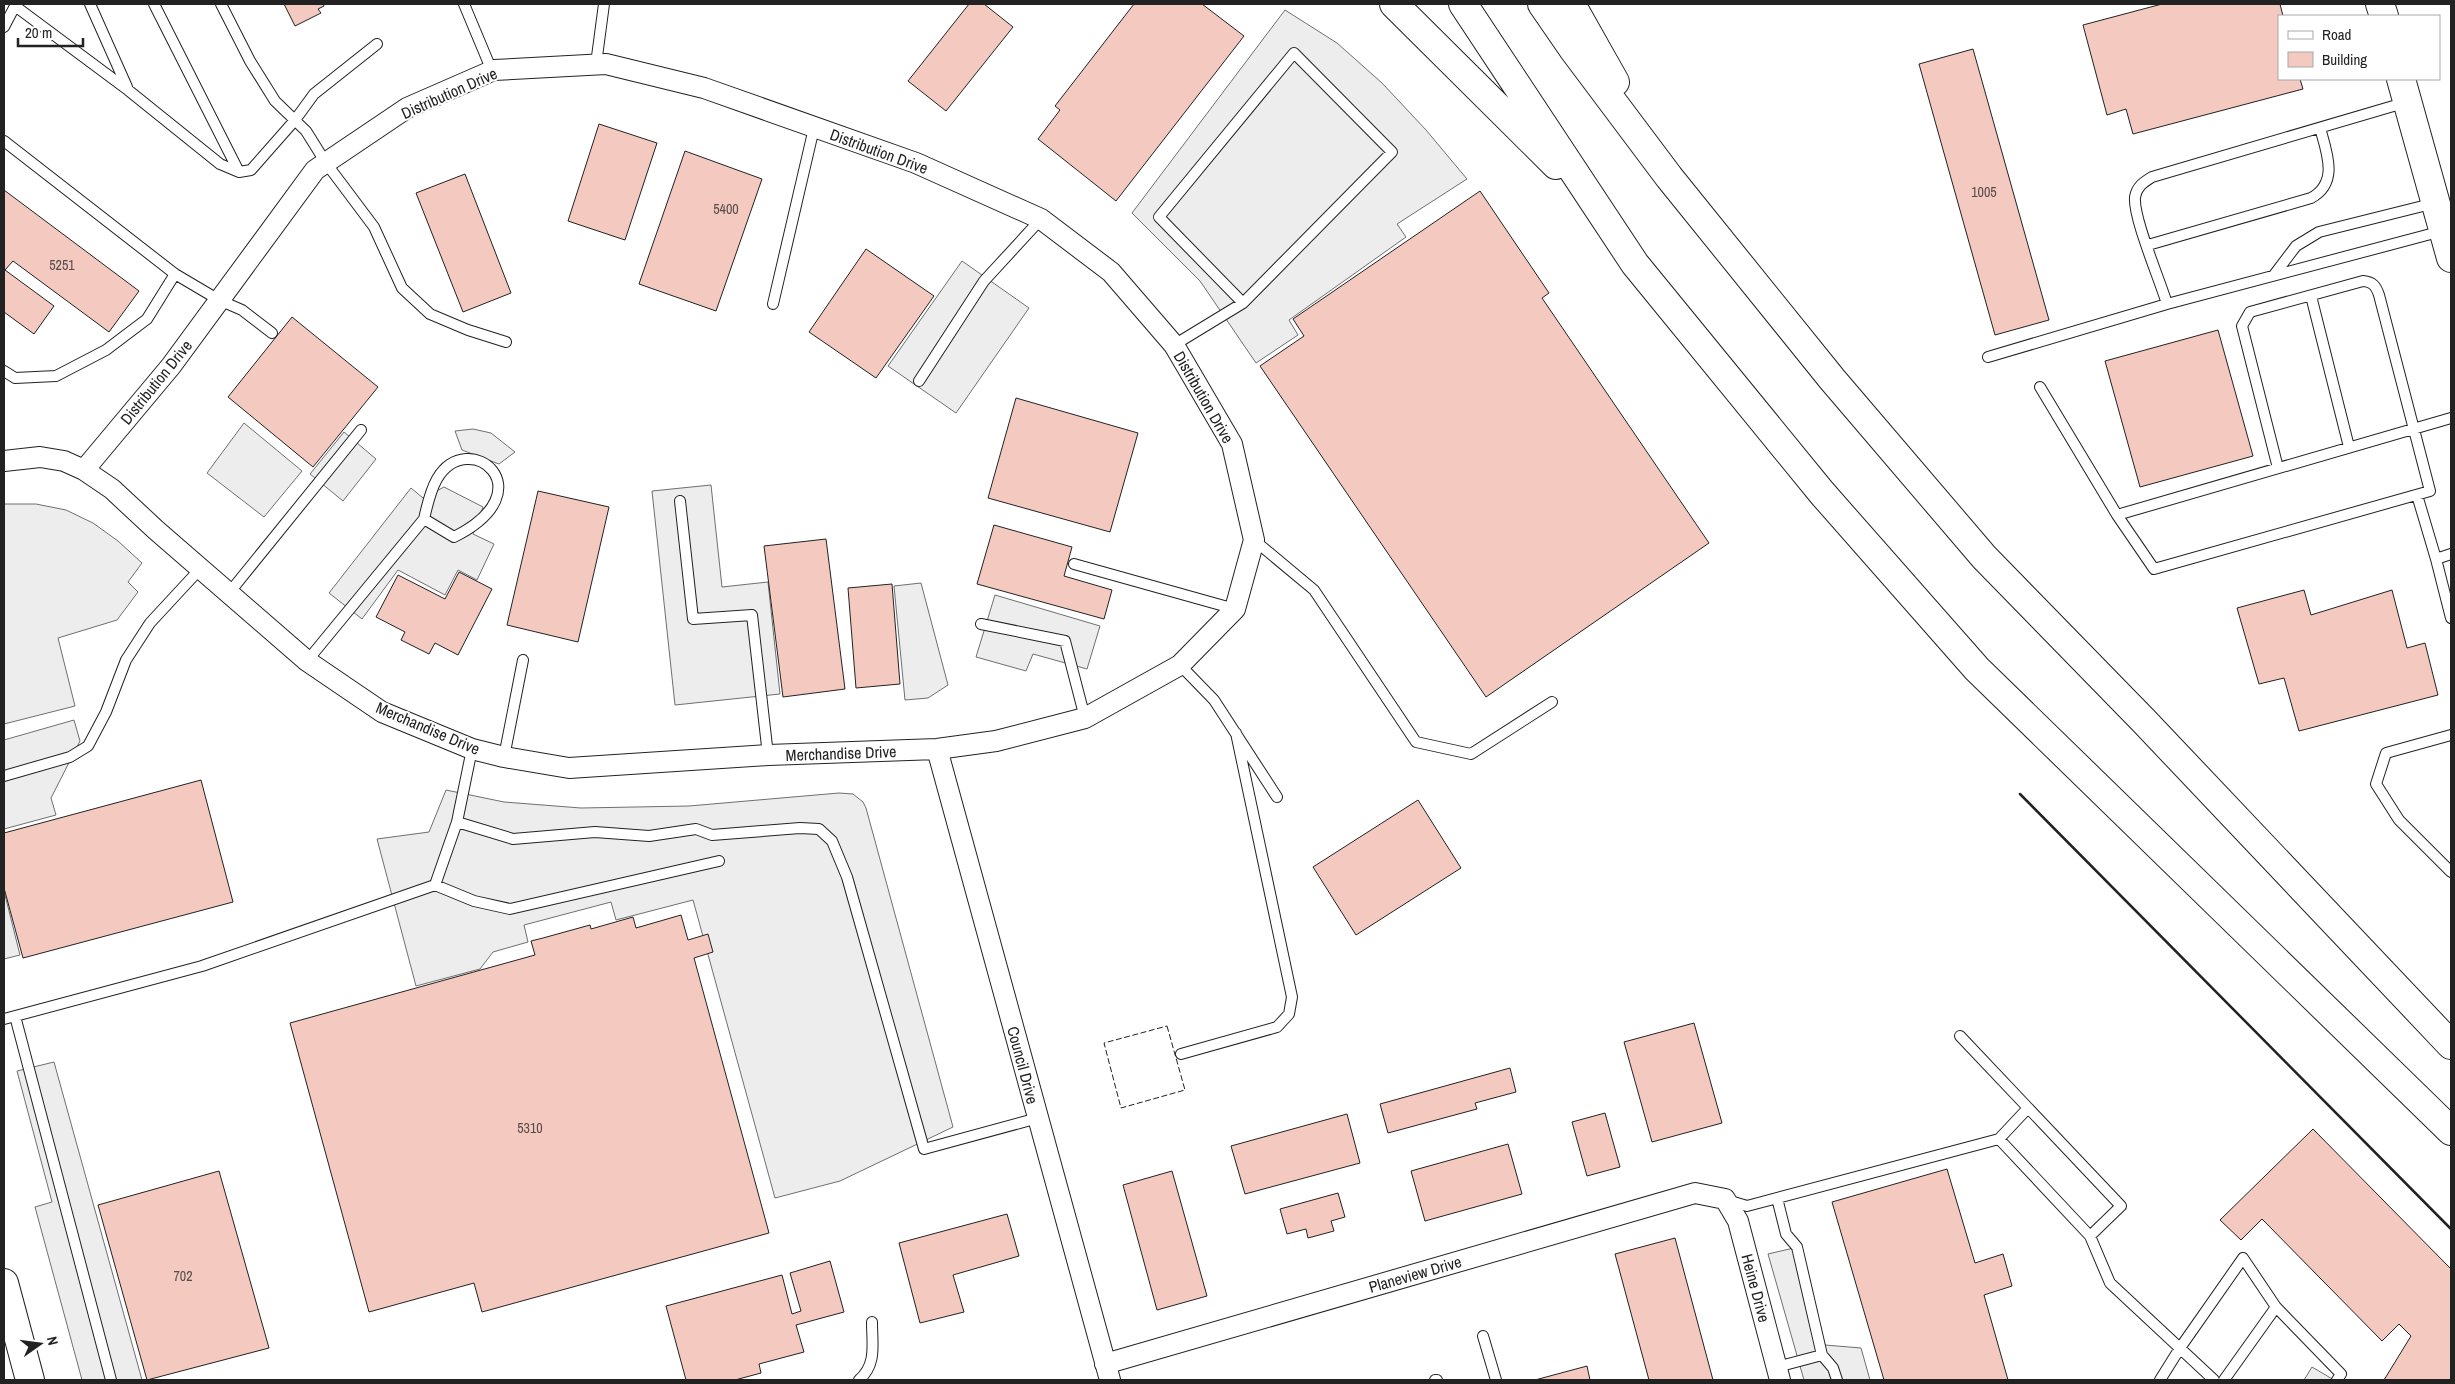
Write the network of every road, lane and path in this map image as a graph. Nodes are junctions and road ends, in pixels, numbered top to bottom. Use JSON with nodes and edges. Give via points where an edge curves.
{"nodes":[{"id":1,"x":90,"y":4,"type":"edge"},
{"id":2,"x":154,"y":4,"type":"edge"},
{"id":3,"x":221,"y":4,"type":"edge"},
{"id":4,"x":464,"y":4,"type":"edge"},
{"id":5,"x":604,"y":4,"type":"edge"},
{"id":6,"x":1394,"y":4,"type":"edge"},
{"id":7,"x":1463,"y":4,"type":"edge"},
{"id":8,"x":1542,"y":4,"type":"edge"},
{"id":9,"x":1571,"y":4,"type":"edge"},
{"id":10,"x":15,"y":5,"type":"edge"},
{"id":11,"x":4,"y":27,"type":"edge"},
{"id":12,"x":377,"y":44,"type":"dead end"},
{"id":13,"x":596,"y":64,"type":"junction"},
{"id":14,"x":492,"y":71,"type":"junction"},
{"id":15,"x":128,"y":90,"type":"junction"},
{"id":16,"x":2405,"y":90,"type":"edge"},
{"id":17,"x":295,"y":120,"type":"junction"},
{"id":18,"x":814,"y":128,"type":"junction"},
{"id":19,"x":2320,"y":128,"type":"junction"},
{"id":20,"x":4,"y":141,"type":"edge"},
{"id":21,"x":326,"y":163,"type":"junction"},
{"id":22,"x":239,"y":172,"type":"junction"},
{"id":23,"x":1669,"y":177,"type":"junction"},
{"id":24,"x":2436,"y":202,"type":"junction"},
{"id":25,"x":1601,"y":211,"type":"junction"},
{"id":26,"x":1041,"y":219,"type":"junction"},
{"id":27,"x":2444,"y":230,"type":"junction"},
{"id":28,"x":2148,"y":245,"type":"junction"},
{"id":29,"x":2451,"y":258,"type":"edge"},
{"id":30,"x":175,"y":274,"type":"junction"},
{"id":31,"x":2274,"y":275,"type":"junction"},
{"id":32,"x":2311,"y":296,"type":"junction"},
{"id":33,"x":219,"y":300,"type":"junction"},
{"id":34,"x":1243,"y":303,"type":"junction"},
{"id":35,"x":773,"y":304,"type":"dead end"},
{"id":36,"x":2167,"y":304,"type":"junction"},
{"id":37,"x":272,"y":333,"type":"dead end"},
{"id":38,"x":506,"y":342,"type":"dead end"},
{"id":39,"x":1174,"y":345,"type":"junction"},
{"id":40,"x":1988,"y":357,"type":"dead end"},
{"id":41,"x":4,"y":371,"type":"edge"},
{"id":42,"x":919,"y":382,"type":"dead end"},
{"id":43,"x":2040,"y":388,"type":"dead end"},
{"id":44,"x":2451,"y":418,"type":"edge"},
{"id":45,"x":2414,"y":428,"type":"junction"},
{"id":46,"x":361,"y":430,"type":"dead end"},
{"id":47,"x":2349,"y":447,"type":"junction"},
{"id":48,"x":4,"y":461,"type":"edge"},
{"id":49,"x":2278,"y":468,"type":"junction"},
{"id":50,"x":84,"y":470,"type":"junction"},
{"id":51,"x":2417,"y":495,"type":"junction"},
{"id":52,"x":680,"y":502,"type":"dead end"},
{"id":53,"x":2117,"y":515,"type":"junction"},
{"id":54,"x":424,"y":519,"type":"junction"},
{"id":55,"x":1254,"y":540,"type":"junction"},
{"id":56,"x":2451,"y":554,"type":"edge"},
{"id":57,"x":2436,"y":559,"type":"junction"},
{"id":58,"x":1074,"y":564,"type":"dead end"},
{"id":59,"x":200,"y":569,"type":"junction"},
{"id":60,"x":229,"y":593,"type":"junction"},
{"id":61,"x":1235,"y":609,"type":"junction"},
{"id":62,"x":2451,"y":618,"type":"edge"},
{"id":63,"x":981,"y":624,"type":"dead end"},
{"id":64,"x":524,"y":660,"type":"dead end"},
{"id":65,"x":307,"y":661,"type":"junction"},
{"id":66,"x":1180,"y":666,"type":"junction"},
{"id":67,"x":1552,"y":702,"type":"dead end"},
{"id":68,"x":1085,"y":718,"type":"junction"},
{"id":69,"x":1236,"y":733,"type":"junction"},
{"id":70,"x":2451,"y":735,"type":"edge"},
{"id":71,"x":472,"y":749,"type":"junction"},
{"id":72,"x":937,"y":749,"type":"junction"},
{"id":73,"x":768,"y":755,"type":"junction"},
{"id":74,"x":504,"y":758,"type":"junction"},
{"id":75,"x":4,"y":776,"type":"edge"},
{"id":76,"x":1277,"y":797,"type":"dead end"},
{"id":77,"x":457,"y":822,"type":"junction"},
{"id":78,"x":719,"y":861,"type":"dead end"},
{"id":79,"x":2451,"y":872,"type":"edge"},
{"id":80,"x":435,"y":885,"type":"junction"},
{"id":81,"x":15,"y":1016,"type":"junction"},
{"id":82,"x":4,"y":1018,"type":"edge"},
{"id":83,"x":1960,"y":1036,"type":"dead end"},
{"id":84,"x":2451,"y":1044,"type":"edge"},
{"id":85,"x":1181,"y":1054,"type":"dead end"},
{"id":86,"x":2028,"y":1108,"type":"junction"},
{"id":87,"x":1038,"y":1118,"type":"junction"},
{"id":88,"x":2451,"y":1131,"type":"edge"},
{"id":89,"x":1999,"y":1139,"type":"junction"},
{"id":90,"x":1777,"y":1198,"type":"junction"},
{"id":91,"x":1725,"y":1199,"type":"junction"},
{"id":92,"x":2090,"y":1236,"type":"junction"},
{"id":93,"x":4,"y":1283,"type":"edge"},
{"id":94,"x":2276,"y":1307,"type":"junction"},
{"id":95,"x":9,"y":1320,"type":"edge"},
{"id":96,"x":872,"y":1322,"type":"dead end"},
{"id":97,"x":1483,"y":1336,"type":"dead end"},
{"id":98,"x":2180,"y":1348,"type":"junction"},
{"id":99,"x":1822,"y":1355,"type":"junction"},
{"id":100,"x":1107,"y":1372,"type":"edge"},
{"id":101,"x":1779,"y":1374,"type":"edge"},
{"id":102,"x":30,"y":1380,"type":"edge"},
{"id":103,"x":111,"y":1380,"type":"edge"},
{"id":104,"x":859,"y":1380,"type":"edge"},
{"id":105,"x":1496,"y":1380,"type":"edge"},
{"id":106,"x":1837,"y":1380,"type":"edge"},
{"id":107,"x":2160,"y":1380,"type":"edge"},
{"id":108,"x":2214,"y":1380,"type":"edge"},
{"id":109,"x":2224,"y":1380,"type":"edge"},
{"id":110,"x":2337,"y":1380,"type":"edge"}],
"edges":[{"from":1,"to":15,"type":"lane"},
{"from":2,"to":22,"type":"lane"},
{"from":3,"to":17,"type":"lane","via":[[275,101]]},
{"from":4,"to":14,"type":"lane"},
{"from":5,"to":13,"type":"lane"},
{"from":6,"to":25,"type":"main road"},
{"from":7,"to":25,"type":"main road"},
{"from":8,"to":23,"type":"main road"},
{"from":9,"to":23,"type":"main road"},
{"from":10,"to":11,"type":"lane"},
{"from":10,"to":15,"type":"lane"},
{"from":12,"to":17,"type":"lane","via":[[314,94]]},
{"from":13,"to":14,"type":"street","name":"Distribution Drive"},
{"from":13,"to":18,"type":"street","name":"Distribution Drive","via":[[704,88]]},
{"from":14,"to":21,"type":"street","name":"Distribution Drive","via":[[408,108]]},
{"from":15,"to":22,"type":"lane","via":[[220,164]]},
{"from":16,"to":19,"type":"lane"},
{"from":16,"to":24,"type":"main road"},
{"from":17,"to":21,"type":"lane"},
{"from":17,"to":22,"type":"lane","via":[[251,170]]},
{"from":18,"to":26,"type":"street","name":"Distribution Drive","via":[[916,163]]},
{"from":18,"to":35,"type":"lane"},
{"from":19,"to":28,"type":"lane","via":[[2328,156],[2328,178],[2323,192]]},
{"from":19,"to":28,"type":"lane","via":[[2152,177],[2140,184],[2136,196],[2137,214]]},
{"from":20,"to":30,"type":"lane"},
{"from":21,"to":33,"type":"street","name":"Distribution Drive","via":[[314,170]]},
{"from":21,"to":38,"type":"lane","via":[[374,227],[402,288],[430,314]]},
{"from":23,"to":84,"type":"main road","via":[[1832,379],[1984,557]]},
{"from":24,"to":27,"type":"main road"},
{"from":24,"to":31,"type":"lane","via":[[2319,232],[2296,246]]},
{"from":25,"to":88,"type":"main road","via":[[1635,264],[1822,493],[1977,670]]},
{"from":26,"to":39,"type":"street","name":"Distribution Drive","via":[[1111,272]]},
{"from":26,"to":42,"type":"lane","via":[[984,281]]},
{"from":27,"to":29,"type":"main road"},
{"from":27,"to":31,"type":"lane"},
{"from":28,"to":36,"type":"lane"},
{"from":30,"to":33,"type":"lane"},
{"from":30,"to":41,"type":"lane","via":[[147,319],[106,350],[56,376],[15,378]]},
{"from":31,"to":36,"type":"lane"},
{"from":32,"to":45,"type":"lane","via":[[2364,281],[2376,286]]},
{"from":32,"to":47,"type":"lane"},
{"from":32,"to":49,"type":"lane","via":[[2250,312],[2242,326]]},
{"from":33,"to":37,"type":"lane","via":[[242,310]]},
{"from":33,"to":50,"type":"street","name":"Distribution Drive","via":[[170,366]]},
{"from":34,"to":34,"type":"lane","via":[[1392,152],[1294,53],[1159,218]]},
{"from":34,"to":39,"type":"lane"},
{"from":36,"to":40,"type":"lane"},
{"from":39,"to":55,"type":"street","name":"Distribution Drive","via":[[1232,444]]},
{"from":43,"to":53,"type":"lane"},
{"from":44,"to":45,"type":"lane"},
{"from":45,"to":47,"type":"lane"},
{"from":45,"to":51,"type":"lane","via":[[2430,491]]},
{"from":46,"to":60,"type":"lane"},
{"from":47,"to":49,"type":"lane"},
{"from":48,"to":50,"type":"street","name":"Merchandise Drive","via":[[40,457],[64,461]]},
{"from":49,"to":53,"type":"lane"},
{"from":50,"to":59,"type":"street","name":"Merchandise Drive","via":[[112,489]]},
{"from":51,"to":53,"type":"lane","via":[[2154,569]]},
{"from":51,"to":57,"type":"lane"},
{"from":52,"to":73,"type":"lane","via":[[693,619],[752,615]]},
{"from":54,"to":54,"type":"lane","via":[[454,537],[472,528],[496,502],[499,481],[492,468],[478,459],[460,460],[446,468],[434,486]]},
{"from":54,"to":65,"type":"lane"},
{"from":55,"to":61,"type":"street","name":"Distribution Drive"},
{"from":55,"to":67,"type":"lane","via":[[1314,590],[1416,742],[1470,754]]},
{"from":56,"to":57,"type":"lane"},
{"from":57,"to":62,"type":"lane"},
{"from":58,"to":61,"type":"lane"},
{"from":59,"to":60,"type":"street","name":"Merchandise Drive"},
{"from":59,"to":75,"type":"lane","via":[[150,623],[131,653],[88,746],[70,758]]},
{"from":60,"to":65,"type":"street","name":"Merchandise Drive"},
{"from":61,"to":66,"type":"street","name":"Distribution Drive"},
{"from":63,"to":68,"type":"lane","via":[[1065,641]]},
{"from":64,"to":74,"type":"lane"},
{"from":65,"to":71,"type":"street","name":"Merchandise Drive","via":[[382,712]]},
{"from":66,"to":68,"type":"street","name":"Distribution Drive"},
{"from":66,"to":69,"type":"lane","via":[[1214,700]]},
{"from":68,"to":72,"type":"street","name":"Distribution Drive","via":[[996,741]]},
{"from":69,"to":76,"type":"lane"},
{"from":69,"to":85,"type":"lane","via":[[1292,997],[1289,1014],[1277,1027]]},
{"from":70,"to":79,"type":"lane","via":[[2386,752],[2376,784],[2399,820]]},
{"from":71,"to":74,"type":"street","name":"Merchandise Drive"},
{"from":71,"to":77,"type":"lane"},
{"from":72,"to":73,"type":"street","name":"Merchandise Drive"},
{"from":72,"to":87,"type":"street","name":"Council Drive"},
{"from":73,"to":74,"type":"street","name":"Merchandise Drive","via":[[569,768]]},
{"from":77,"to":80,"type":"lane"},
{"from":77,"to":87,"type":"lane","via":[[513,839],[595,832],[648,836],[696,830],[712,835],[800,828],[819,830],[832,841],[847,877],[924,1149]]},
{"from":78,"to":80,"type":"lane","via":[[510,909],[474,901]]},
{"from":80,"to":81,"type":"lane","via":[[202,966]]},
{"from":81,"to":82,"type":"lane"},
{"from":81,"to":103,"type":"lane"},
{"from":83,"to":86,"type":"lane"},
{"from":86,"to":89,"type":"lane"},
{"from":86,"to":92,"type":"lane","via":[[2121,1206]]},
{"from":87,"to":100,"type":"street","name":"Council Drive"},
{"from":89,"to":90,"type":"lane"},
{"from":89,"to":92,"type":"lane"},
{"from":90,"to":91,"type":"lane","via":[[1747,1206]]},
{"from":90,"to":99,"type":"lane","via":[[1786,1234],[1797,1247]]},
{"from":91,"to":100,"type":"street","name":"Planeview Drive","via":[[1695,1193]]},
{"from":91,"to":101,"type":"street","name":"Heine Drive","via":[[1738,1221]]},
{"from":92,"to":98,"type":"lane","via":[[2110,1283]]},
{"from":93,"to":95,"type":"main road"},
{"from":94,"to":98,"type":"lane","via":[[2243,1258]]},
{"from":94,"to":109,"type":"lane"},
{"from":94,"to":110,"type":"lane","via":[[2341,1374]]},
{"from":95,"to":102,"type":"main road"},
{"from":96,"to":104,"type":"lane","via":[[869,1371]]},
{"from":97,"to":105,"type":"lane"},
{"from":98,"to":107,"type":"lane"},
{"from":98,"to":108,"type":"lane"},
{"from":99,"to":101,"type":"lane"},
{"from":99,"to":106,"type":"lane","via":[[1833,1368]]}]}
